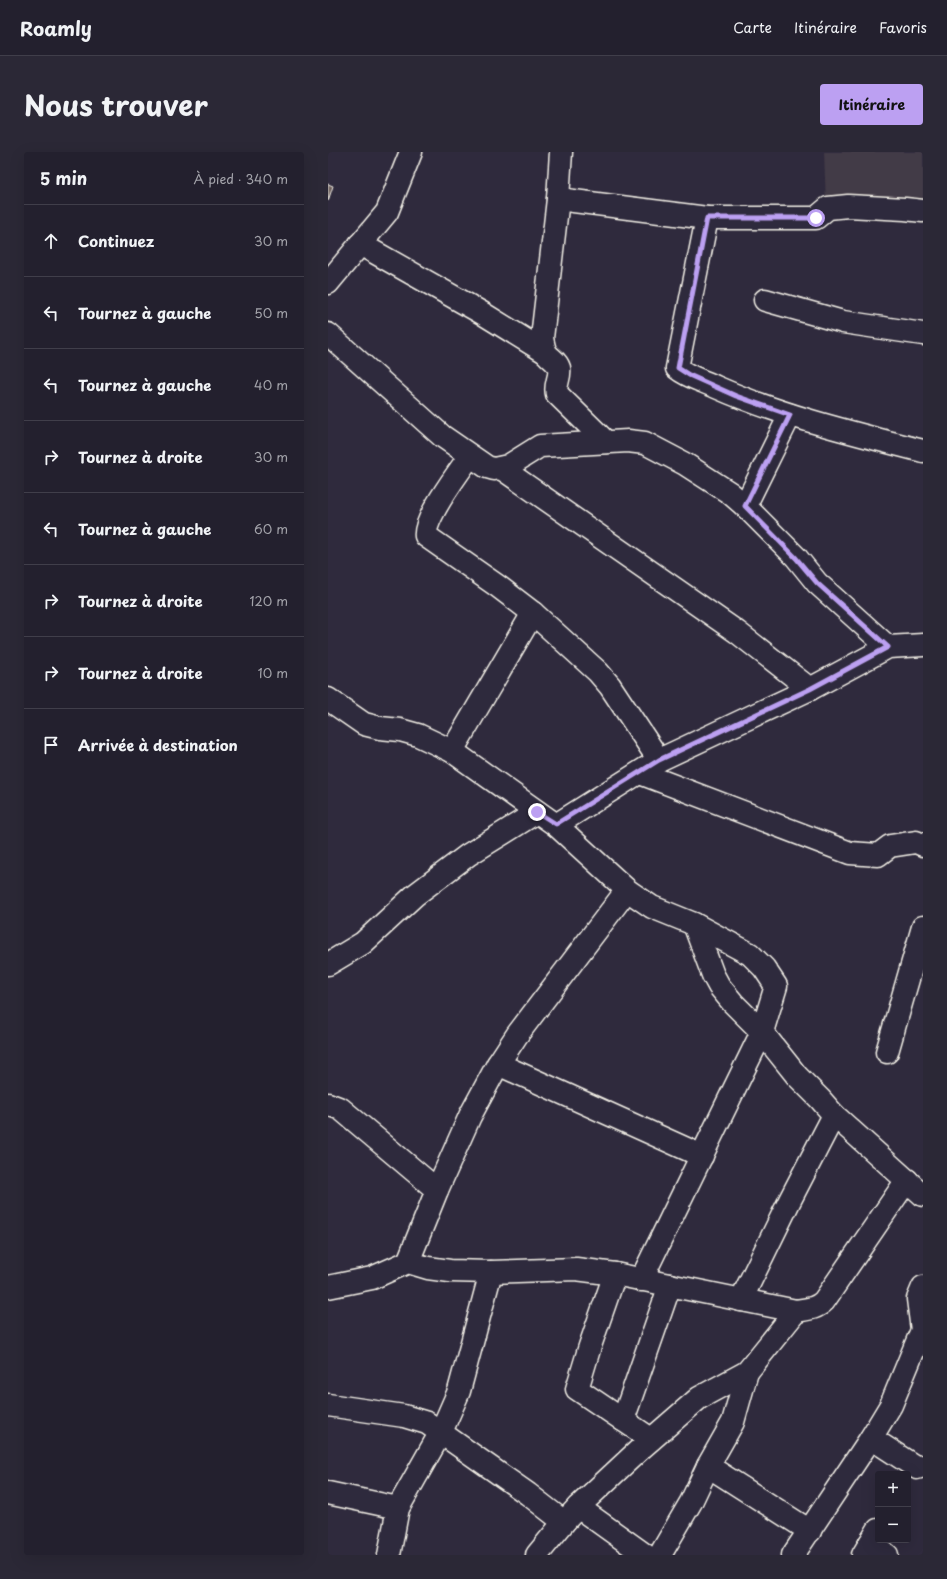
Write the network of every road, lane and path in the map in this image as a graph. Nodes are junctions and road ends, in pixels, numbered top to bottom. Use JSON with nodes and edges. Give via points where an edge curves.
{"nodes":[{"id":1,"x":410,"y":152,"type":"edge"},
{"id":2,"x":561,"y":152,"type":"edge"},
{"id":3,"x":558,"y":199,"type":"junction"},
{"id":4,"x":923,"y":211,"type":"edge"},
{"id":5,"x":707,"y":218,"type":"junction"},
{"id":6,"x":360,"y":244,"type":"junction"},
{"id":7,"x":328,"y":283,"type":"edge"},
{"id":8,"x":765,"y":300,"type":"dead end"},
{"id":9,"x":328,"y":334,"type":"edge"},
{"id":10,"x":923,"y":334,"type":"edge"},
{"id":11,"x":545,"y":352,"type":"junction"},
{"id":12,"x":790,"y":415,"type":"junction"},
{"id":13,"x":606,"y":442,"type":"junction"},
{"id":14,"x":923,"y":451,"type":"edge"},
{"id":15,"x":470,"y":456,"type":"junction"},
{"id":16,"x":501,"y":468,"type":"junction"},
{"id":17,"x":745,"y":506,"type":"junction"},
{"id":18,"x":533,"y":613,"type":"junction"},
{"id":19,"x":923,"y":645,"type":"edge"},
{"id":20,"x":888,"y":647,"type":"junction"},
{"id":21,"x":810,"y":689,"type":"junction"},
{"id":22,"x":328,"y":699,"type":"edge"},
{"id":23,"x":452,"y":751,"type":"junction"},
{"id":24,"x":659,"y":760,"type":"junction"},
{"id":25,"x":640,"y":772,"type":"junction"},
{"id":26,"x":537,"y":812,"type":"junction"},
{"id":27,"x":556,"y":824,"type":"junction"},
{"id":28,"x":923,"y":845,"type":"edge"},
{"id":29,"x":627,"y":890,"type":"junction"},
{"id":30,"x":694,"y":924,"type":"junction"},
{"id":31,"x":923,"y":927,"type":"edge"},
{"id":32,"x":328,"y":964,"type":"edge"},
{"id":33,"x":762,"y":1032,"type":"junction"},
{"id":34,"x":887,"y":1052,"type":"dead end"},
{"id":35,"x":498,"y":1064,"type":"junction"},
{"id":36,"x":328,"y":1104,"type":"edge"},
{"id":37,"x":834,"y":1115,"type":"junction"},
{"id":38,"x":702,"y":1156,"type":"junction"},
{"id":39,"x":907,"y":1180,"type":"junction"},
{"id":40,"x":437,"y":1190,"type":"junction"},
{"id":41,"x":923,"y":1195,"type":"edge"},
{"id":42,"x":408,"y":1262,"type":"junction"},
{"id":43,"x":491,"y":1272,"type":"junction"},
{"id":44,"x":615,"y":1274,"type":"junction"},
{"id":45,"x":641,"y":1280,"type":"junction"},
{"id":46,"x":670,"y":1285,"type":"junction"},
{"id":47,"x":328,"y":1287,"type":"edge"},
{"id":48,"x":923,"y":1287,"type":"edge"},
{"id":49,"x":741,"y":1300,"type":"junction"},
{"id":50,"x":796,"y":1311,"type":"junction"},
{"id":51,"x":747,"y":1372,"type":"junction"},
{"id":52,"x":328,"y":1405,"type":"edge"},
{"id":53,"x":623,"y":1420,"type":"junction"},
{"id":54,"x":441,"y":1432,"type":"junction"},
{"id":55,"x":871,"y":1438,"type":"junction"},
{"id":56,"x":651,"y":1439,"type":"junction"},
{"id":57,"x":708,"y":1466,"type":"junction"},
{"id":58,"x":916,"y":1472,"type":"edge"},
{"id":59,"x":328,"y":1493,"type":"edge"},
{"id":60,"x":398,"y":1508,"type":"junction"},
{"id":61,"x":571,"y":1514,"type":"junction"},
{"id":62,"x":810,"y":1531,"type":"junction"},
{"id":63,"x":393,"y":1554,"type":"edge"},
{"id":64,"x":537,"y":1555,"type":"edge"},
{"id":65,"x":645,"y":1555,"type":"edge"},
{"id":66,"x":660,"y":1555,"type":"edge"},
{"id":67,"x":793,"y":1555,"type":"edge"}],
"edges":[{"from":1,"to":6,"type":"street","via":[[387,212]]},
{"from":2,"to":3,"type":"street"},
{"from":3,"to":5,"type":"street"},
{"from":3,"to":11,"type":"street","via":[[542,338]]},
{"from":4,"to":5,"type":"street","via":[[848,206],[828,208],[816,218]]},
{"from":5,"to":12,"type":"street","via":[[678,368],[736,396]]},
{"from":6,"to":7,"type":"street"},
{"from":6,"to":11,"type":"street"},
{"from":8,"to":10,"type":"street","via":[[843,322]]},
{"from":9,"to":15,"type":"street","via":[[442,436]]},
{"from":11,"to":13,"type":"street","via":[[560,371],[556,386],[557,394]]},
{"from":12,"to":14,"type":"street"},
{"from":12,"to":17,"type":"street"},
{"from":13,"to":16,"type":"street","via":[[540,446]]},
{"from":13,"to":17,"type":"street","via":[[645,443],[686,464]]},
{"from":15,"to":16,"type":"street","via":[[488,467]]},
{"from":15,"to":18,"type":"street","via":[[442,496],[425,528],[426,536]]},
{"from":16,"to":21,"type":"street","via":[[737,632]]},
{"from":17,"to":20,"type":"street","via":[[817,583]]},
{"from":18,"to":23,"type":"street"},
{"from":18,"to":24,"type":"street","via":[[598,672]]},
{"from":19,"to":20,"type":"street"},
{"from":20,"to":21,"type":"street"},
{"from":21,"to":24,"type":"street"},
{"from":22,"to":23,"type":"street","via":[[364,724],[418,735]]},
{"from":23,"to":26,"type":"street"},
{"from":24,"to":25,"type":"street"},
{"from":25,"to":27,"type":"street"},
{"from":25,"to":28,"type":"street","via":[[850,853],[878,855],[890,846],[916,842]]},
{"from":26,"to":27,"type":"street"},
{"from":26,"to":32,"type":"street","via":[[468,855],[415,895],[363,943]]},
{"from":27,"to":29,"type":"street"},
{"from":29,"to":30,"type":"street","via":[[652,908]]},
{"from":29,"to":35,"type":"street","via":[[517,1035]]},
{"from":30,"to":33,"type":"street","via":[[719,986]]},
{"from":30,"to":33,"type":"street","via":[[750,954],[775,983],[776,990]]},
{"from":31,"to":34,"type":"street"},
{"from":33,"to":37,"type":"street","via":[[797,1076]]},
{"from":33,"to":38,"type":"street"},
{"from":35,"to":38,"type":"street"},
{"from":35,"to":40,"type":"street","via":[[470,1116]]},
{"from":36,"to":40,"type":"street","via":[[341,1108]]},
{"from":37,"to":39,"type":"street"},
{"from":37,"to":49,"type":"street"},
{"from":38,"to":45,"type":"street"},
{"from":39,"to":41,"type":"street"},
{"from":39,"to":50,"type":"street","via":[[824,1301],[819,1306]]},
{"from":40,"to":42,"type":"street"},
{"from":42,"to":43,"type":"street","via":[[450,1271]]},
{"from":42,"to":47,"type":"street","via":[[372,1278]]},
{"from":43,"to":44,"type":"street","via":[[576,1268]]},
{"from":43,"to":54,"type":"street","via":[[459,1391]]},
{"from":44,"to":45,"type":"street"},
{"from":44,"to":53,"type":"street","via":[[577,1389]]},
{"from":45,"to":46,"type":"street"},
{"from":46,"to":49,"type":"street"},
{"from":46,"to":53,"type":"street"},
{"from":48,"to":55,"type":"street","via":[[918,1299],[922,1330],[891,1405]]},
{"from":49,"to":50,"type":"street"},
{"from":50,"to":51,"type":"street"},
{"from":51,"to":56,"type":"street","via":[[698,1398]]},
{"from":51,"to":57,"type":"street","via":[[733,1422]]},
{"from":52,"to":54,"type":"street","via":[[404,1416],[427,1423]]},
{"from":53,"to":56,"type":"street"},
{"from":54,"to":60,"type":"street"},
{"from":54,"to":61,"type":"street","via":[[528,1494]]},
{"from":55,"to":58,"type":"street"},
{"from":55,"to":62,"type":"street"},
{"from":56,"to":61,"type":"street"},
{"from":57,"to":62,"type":"street"},
{"from":57,"to":66,"type":"street","via":[[691,1502]]},
{"from":59,"to":60,"type":"street"},
{"from":60,"to":63,"type":"street"},
{"from":61,"to":64,"type":"street"},
{"from":61,"to":65,"type":"street"},
{"from":62,"to":67,"type":"street"}]}
